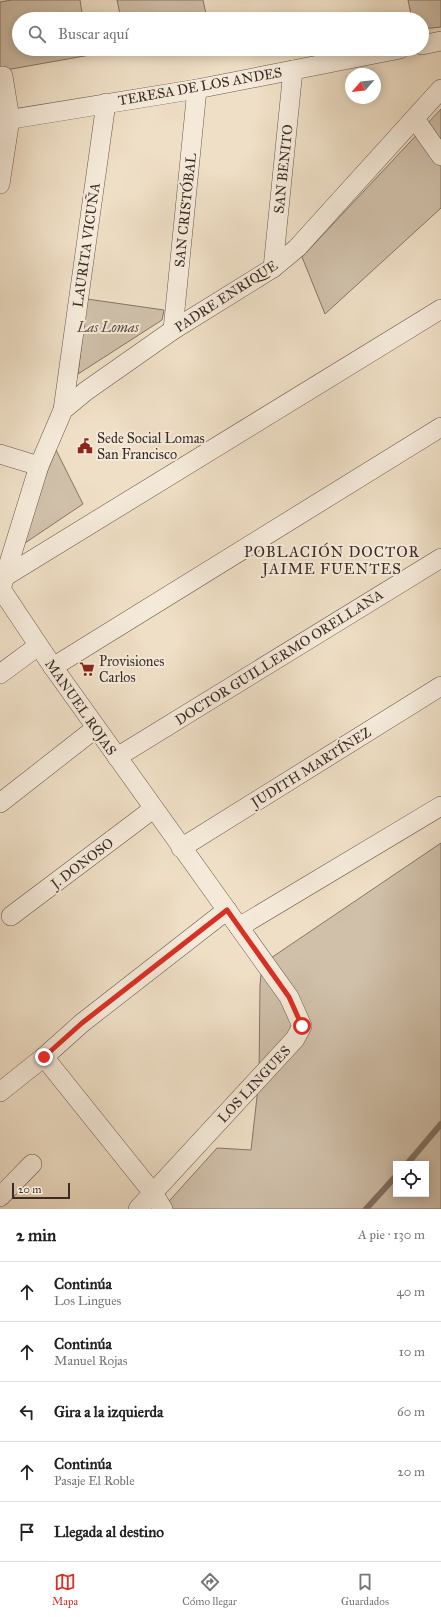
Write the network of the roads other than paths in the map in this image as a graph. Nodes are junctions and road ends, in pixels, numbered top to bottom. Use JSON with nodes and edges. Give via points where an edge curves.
{"nodes":[{"id":1,"x":441,"y":41,"type":"edge"},
{"id":2,"x":429,"y":44,"type":"edge"},
{"id":3,"x":364,"y":56,"type":"edge"},
{"id":4,"x":293,"y":70,"type":"junction"},
{"id":5,"x":3,"y":76,"type":"dead end"},
{"id":6,"x":197,"y":89,"type":"junction"},
{"id":7,"x":441,"y":89,"type":"edge"},
{"id":8,"x":106,"y":103,"type":"junction"},
{"id":9,"x":415,"y":119,"type":"junction"},
{"id":10,"x":5,"y":120,"type":"edge"},
{"id":11,"x":441,"y":156,"type":"edge"},
{"id":12,"x":0,"y":184,"type":"edge"},
{"id":13,"x":273,"y":268,"type":"junction"},
{"id":14,"x":441,"y":309,"type":"edge"},
{"id":15,"x":173,"y":330,"type":"junction"},
{"id":16,"x":63,"y":410,"type":"junction"},
{"id":17,"x":441,"y":427,"type":"edge"},
{"id":18,"x":0,"y":454,"type":"edge"},
{"id":19,"x":39,"y":466,"type":"junction"},
{"id":20,"x":441,"y":558,"type":"edge"},
{"id":21,"x":2,"y":585,"type":"edge"},
{"id":22,"x":38,"y":646,"type":"junction"},
{"id":23,"x":53,"y":667,"type":"junction"},
{"id":24,"x":0,"y":674,"type":"edge"},
{"id":25,"x":441,"y":686,"type":"edge"},
{"id":26,"x":96,"y":728,"type":"junction"},
{"id":27,"x":117,"y":757,"type":"junction"},
{"id":28,"x":0,"y":803,"type":"edge"},
{"id":29,"x":441,"y":806,"type":"edge"},
{"id":30,"x":153,"y":809,"type":"junction"},
{"id":31,"x":181,"y":848,"type":"junction"},
{"id":32,"x":227,"y":910,"type":"junction"},
{"id":33,"x":11,"y":916,"type":"dead end"},
{"id":34,"x":239,"y":927,"type":"junction"},
{"id":35,"x":44,"y":1057,"type":"junction"},
{"id":36,"x":0,"y":1092,"type":"edge"},
{"id":37,"x":32,"y":1164,"type":"dead end"},
{"id":38,"x":153,"y":1193,"type":"junction"},
{"id":39,"x":0,"y":1197,"type":"edge"},
{"id":40,"x":138,"y":1209,"type":"edge"},
{"id":41,"x":163,"y":1209,"type":"edge"}],
"edges":[{"from":1,"to":2,"type":"street"},
{"from":3,"to":4,"type":"street","name":"TERESA DE LOS ANDES"},
{"from":4,"to":6,"type":"street","name":"TERESA DE LOS ANDES"},
{"from":4,"to":13,"type":"street","name":"SAN BENITO"},
{"from":5,"to":10,"type":"street"},
{"from":6,"to":8,"type":"street","name":"TERESA DE LOS ANDES"},
{"from":6,"to":15,"type":"street","name":"SAN CRISTÓBAL"},
{"from":7,"to":9,"type":"street","name":"PADRE ENRIQUE"},
{"from":8,"to":10,"type":"street","name":"TERESA DE LOS ANDES"},
{"from":8,"to":16,"type":"street","name":"LAURITA VICUÑA"},
{"from":9,"to":11,"type":"street"},
{"from":9,"to":13,"type":"street","name":"PADRE ENRIQUE","via":[[297,248]]},
{"from":10,"to":12,"type":"street"},
{"from":13,"to":15,"type":"street","name":"PADRE ENRIQUE"},
{"from":14,"to":21,"type":"street"},
{"from":15,"to":16,"type":"street","name":"PADRE ENRIQUE","via":[[86,390]]},
{"from":16,"to":19,"type":"street","name":"PADRE ENRIQUE"},
{"from":17,"to":23,"type":"street"},
{"from":18,"to":19,"type":"street"},
{"from":19,"to":21,"type":"street"},
{"from":20,"to":27,"type":"street","name":"DOCTOR GUILLERMO ORELLANA"},
{"from":21,"to":22,"type":"street","name":"MANUEL ROJAS"},
{"from":22,"to":23,"type":"street","name":"MANUEL ROJAS"},
{"from":22,"to":24,"type":"street"},
{"from":23,"to":26,"type":"street","name":"MANUEL ROJAS"},
{"from":25,"to":31,"type":"street","name":"JUDITH MARTÍNEZ"},
{"from":26,"to":27,"type":"street","name":"MANUEL ROJAS"},
{"from":26,"to":28,"type":"street"},
{"from":27,"to":30,"type":"street","name":"MANUEL ROJAS"},
{"from":29,"to":34,"type":"street"},
{"from":30,"to":31,"type":"street","name":"MANUEL ROJAS"},
{"from":30,"to":33,"type":"street","name":"J. DONOSO"},
{"from":31,"to":32,"type":"street","name":"MANUEL ROJAS"},
{"from":32,"to":34,"type":"street","name":"MANUEL ROJAS"},
{"from":32,"to":35,"type":"street","via":[[82,1023]]},
{"from":34,"to":38,"type":"street","name":"LOS LINGUES","via":[[289,997],[302,1026],[295,1039]]},
{"from":35,"to":36,"type":"street"},
{"from":35,"to":38,"type":"street"},
{"from":37,"to":39,"type":"street"},
{"from":38,"to":40,"type":"street","name":"LOS LINGUES"},
{"from":38,"to":41,"type":"street"}]}
